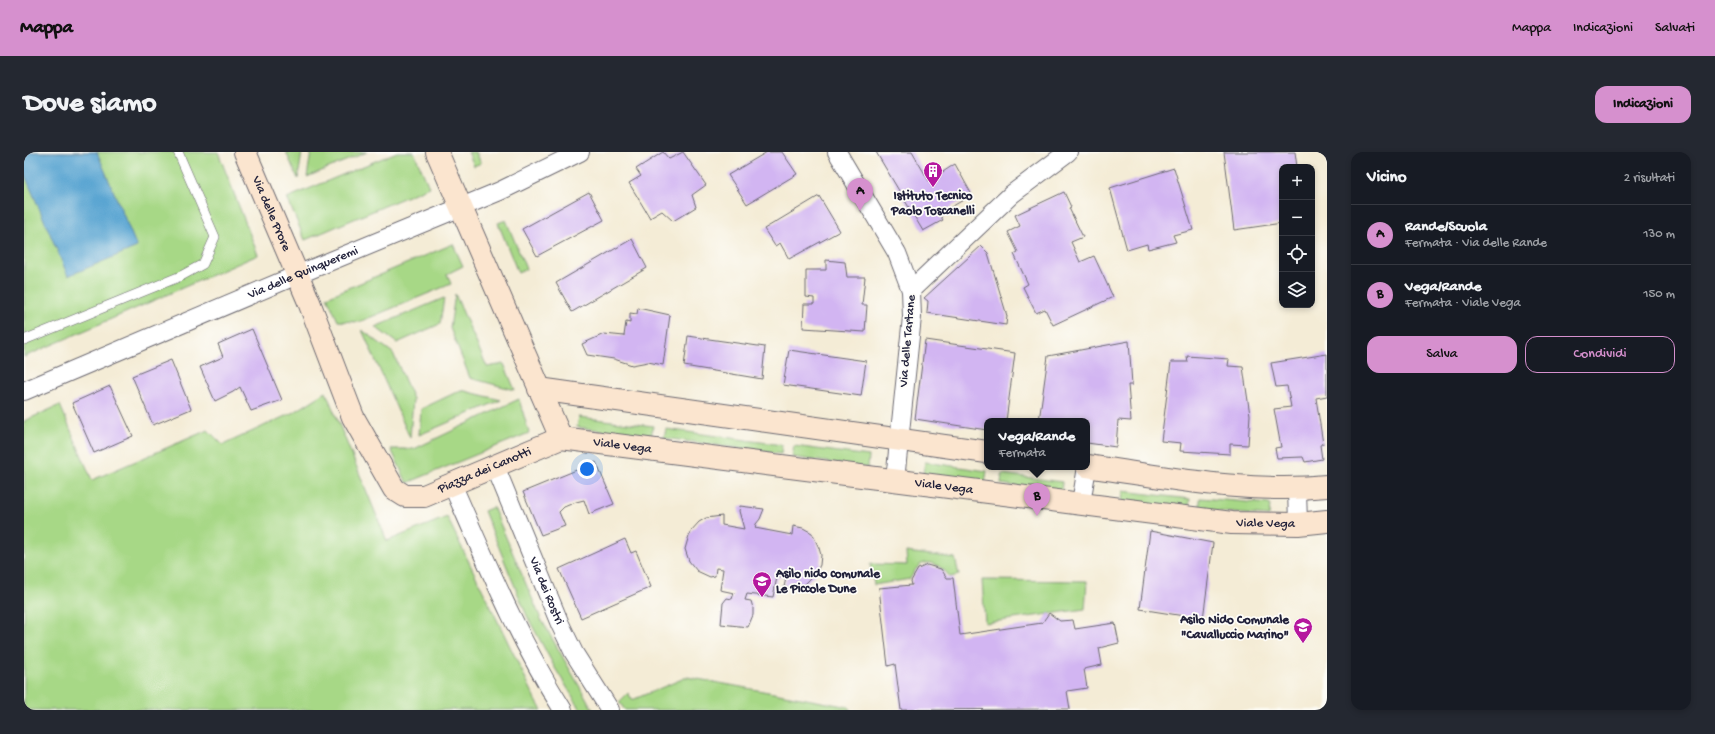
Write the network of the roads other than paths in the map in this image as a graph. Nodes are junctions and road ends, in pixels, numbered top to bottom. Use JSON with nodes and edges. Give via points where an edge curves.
{"nodes":[{"id":1,"x":178,"y":152,"type":"edge"},
{"id":2,"x":245,"y":152,"type":"edge"},
{"id":3,"x":437,"y":152,"type":"edge"},
{"id":4,"x":580,"y":152,"type":"edge"},
{"id":5,"x":837,"y":152,"type":"edge"},
{"id":6,"x":1068,"y":152,"type":"edge"},
{"id":7,"x":460,"y":208,"type":"junction"},
{"id":8,"x":297,"y":275,"type":"junction"},
{"id":9,"x":911,"y":290,"type":"junction"},
{"id":10,"x":24,"y":340,"type":"edge"},
{"id":11,"x":539,"y":389,"type":"junction"},
{"id":12,"x":24,"y":391,"type":"edge"},
{"id":13,"x":560,"y":438,"type":"junction"},
{"id":14,"x":899,"y":439,"type":"junction"},
{"id":15,"x":984,"y":452,"type":"edge"},
{"id":16,"x":495,"y":466,"type":"junction"},
{"id":17,"x":1090,"y":466,"type":"edge"},
{"id":18,"x":1086,"y":470,"type":"edge"},
{"id":19,"x":894,"y":480,"type":"junction"},
{"id":20,"x":452,"y":484,"type":"junction"},
{"id":21,"x":1327,"y":486,"type":"edge"},
{"id":22,"x":1297,"y":489,"type":"junction"},
{"id":23,"x":1081,"y":504,"type":"junction"},
{"id":24,"x":1327,"y":521,"type":"edge"},
{"id":25,"x":1298,"y":524,"type":"junction"},
{"id":26,"x":563,"y":710,"type":"edge"},
{"id":27,"x":610,"y":710,"type":"edge"}],
"edges":[{"from":1,"to":10,"type":"lane","via":[[215,237],[203,264],[181,276]]},
{"from":2,"to":8,"type":"street","name":"Via delle Prore"},
{"from":3,"to":7,"type":"street"},
{"from":4,"to":7,"type":"street","name":"Via delle Quinqueremi"},
{"from":5,"to":9,"type":"street","via":[[897,253]]},
{"from":6,"to":9,"type":"street","name":"Via delle Tartane","via":[[1012,194]]},
{"from":7,"to":8,"type":"street","name":"Via delle Quinqueremi"},
{"from":7,"to":11,"type":"street"},
{"from":8,"to":12,"type":"street","name":"Via delle Quinqueremi"},
{"from":8,"to":20,"type":"street","name":"Piazza dei Canotti","via":[[353,417],[391,484],[400,493],[412,497],[424,496]]},
{"from":9,"to":14,"type":"street","name":"Via delle Tartane","via":[[912,317]]},
{"from":11,"to":13,"type":"street"},
{"from":11,"to":14,"type":"street"},
{"from":13,"to":16,"type":"street","name":"Piazza dei Canotti"},
{"from":13,"to":19,"type":"street","name":"Viale Vega"},
{"from":14,"to":15,"type":"street"},
{"from":14,"to":19,"type":"street","name":"Via delle Tartane"},
{"from":16,"to":20,"type":"street","name":"Piazza dei Canotti"},
{"from":16,"to":27,"type":"street","name":"Via dei Rostri","via":[[560,624],[574,653]]},
{"from":17,"to":22,"type":"street","via":[[1244,487]]},
{"from":18,"to":23,"type":"street"},
{"from":19,"to":23,"type":"street","name":"Viale Vega"},
{"from":20,"to":26,"type":"street","via":[[516,626]]},
{"from":21,"to":22,"type":"street"},
{"from":22,"to":25,"type":"street"},
{"from":23,"to":25,"type":"street","name":"Viale Vega","via":[[1232,523]]},
{"from":24,"to":25,"type":"street","name":"Viale Vega"}]}
